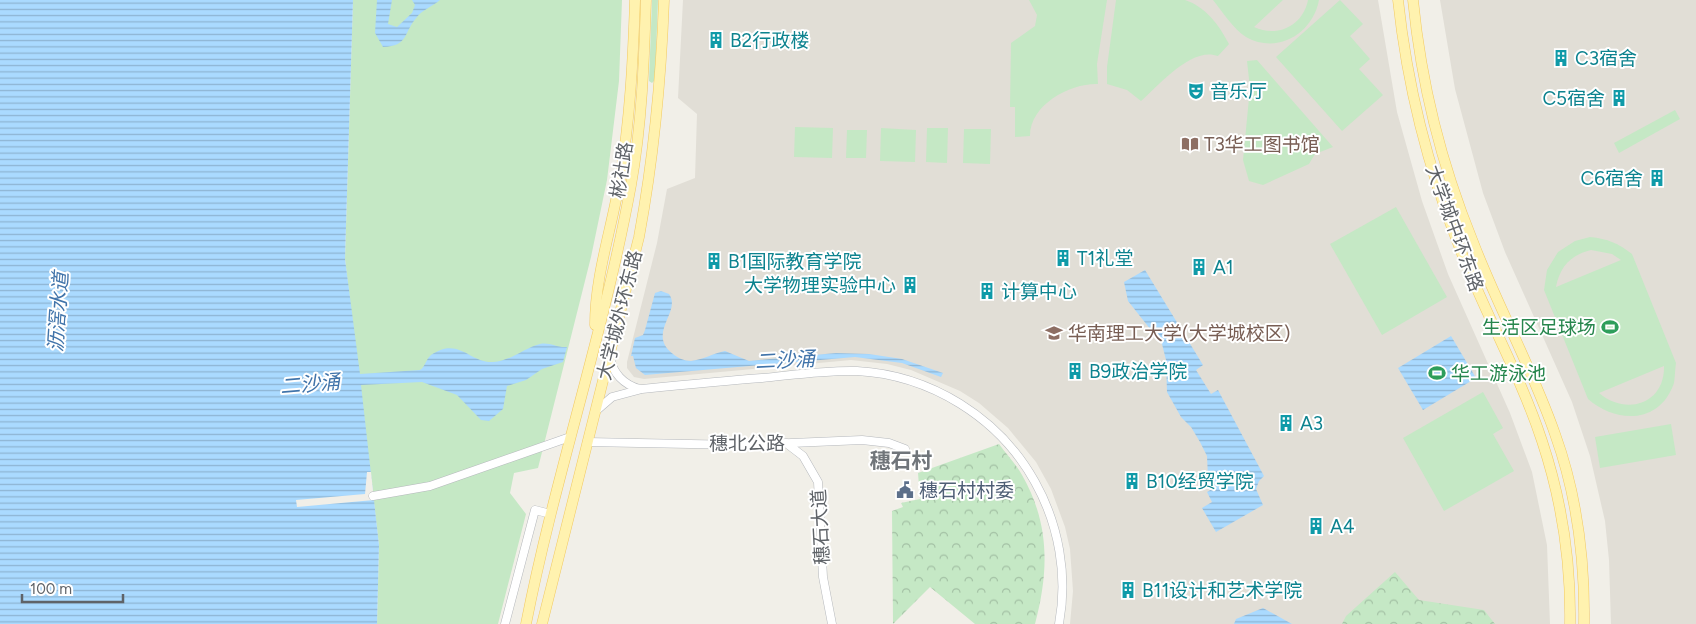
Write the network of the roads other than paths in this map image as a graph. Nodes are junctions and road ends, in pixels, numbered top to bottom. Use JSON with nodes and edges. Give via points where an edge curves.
{"nodes":[{"id":1,"x":635,"y":0,"type":"edge"},
{"id":2,"x":646,"y":0,"type":"edge"},
{"id":3,"x":664,"y":0,"type":"edge"},
{"id":4,"x":1398,"y":0,"type":"edge"},
{"id":5,"x":1413,"y":0,"type":"edge"},
{"id":6,"x":643,"y":86,"type":"junction"},
{"id":7,"x":660,"y":86,"type":"junction"},
{"id":8,"x":624,"y":217,"type":"junction"},
{"id":9,"x":642,"y":220,"type":"junction"},
{"id":10,"x":1496,"y":298,"type":"junction"},
{"id":11,"x":1483,"y":304,"type":"junction"},
{"id":12,"x":1508,"y":326,"type":"junction"},
{"id":13,"x":1495,"y":332,"type":"junction"},
{"id":14,"x":595,"y":338,"type":"junction"},
{"id":15,"x":609,"y":354,"type":"junction"},
{"id":16,"x":642,"y":389,"type":"junction"},
{"id":17,"x":594,"y":414,"type":"junction"},
{"id":18,"x":570,"y":437,"type":"junction"},
{"id":19,"x":587,"y":442,"type":"junction"},
{"id":20,"x":786,"y":443,"type":"junction"},
{"id":21,"x":905,"y":449,"type":"dead end"},
{"id":22,"x":373,"y":496,"type":"dead end"},
{"id":23,"x":551,"y":514,"type":"junction"},
{"id":24,"x":505,"y":624,"type":"edge"},
{"id":25,"x":526,"y":624,"type":"edge"},
{"id":26,"x":542,"y":624,"type":"edge"},
{"id":27,"x":832,"y":624,"type":"edge"},
{"id":28,"x":1059,"y":624,"type":"edge"},
{"id":29,"x":1570,"y":624,"type":"edge"},
{"id":30,"x":1584,"y":624,"type":"edge"}],
"edges":[{"from":1,"to":14,"type":"main road","name":"彬社路","via":[[626,139],[596,294]]},
{"from":2,"to":6,"type":"main road","name":"大学城外环东路"},
{"from":3,"to":7,"type":"main road","name":"大学城外环东路"},
{"from":4,"to":11,"type":"main road","name":"大学城中环东路","via":[[1427,150],[1452,227]]},
{"from":5,"to":10,"type":"main road","name":"大学城中环东路","via":[[1441,146],[1472,241]]},
{"from":6,"to":7,"type":"main road","via":[[654,89]]},
{"from":6,"to":8,"type":"main road","name":"大学城外环东路","via":[[635,159]]},
{"from":7,"to":9,"type":"main road","name":"大学城外环东路"},
{"from":8,"to":9,"type":"main road","via":[[627,212],[635,210],[642,215]]},
{"from":8,"to":14,"type":"main road","name":"大学城外环东路"},
{"from":9,"to":15,"type":"main road","name":"大学城外环东路"},
{"from":10,"to":11,"type":"main road"},
{"from":10,"to":12,"type":"main road","name":"大学城中环东路"},
{"from":11,"to":13,"type":"main road","name":"大学城中环东路"},
{"from":12,"to":13,"type":"main road","via":[[1501,326]]},
{"from":12,"to":30,"type":"main road","name":"大学城中环东路","via":[[1547,411],[1568,478],[1581,549]]},
{"from":13,"to":29,"type":"main road","name":"大学城中环东路","via":[[1536,423],[1555,485],[1566,544]]},
{"from":14,"to":18,"type":"main road","name":"大学城外环东路"},
{"from":15,"to":16,"type":"street","via":[[619,377],[627,384]]},
{"from":15,"to":17,"type":"main road","name":"大学城外环东路"},
{"from":16,"to":17,"type":"street","via":[[612,397]]},
{"from":16,"to":28,"type":"street","via":[[846,371],[905,379],[950,398],[999,434],[1038,488],[1053,523],[1061,560]]},
{"from":17,"to":19,"type":"main road","name":"大学城外环东路"},
{"from":18,"to":22,"type":"street","via":[[430,486]]},
{"from":18,"to":23,"type":"main road","name":"大学城外环东路"},
{"from":19,"to":20,"type":"street","name":"穗北公路"},
{"from":19,"to":26,"type":"main road","name":"大学城外环东路"},
{"from":20,"to":21,"type":"street","name":"穗北公路","via":[[862,440],[889,443]]},
{"from":20,"to":27,"type":"street","name":"穗石大道","via":[[803,456],[818,482],[823,577]]},
{"from":23,"to":24,"type":"street","via":[[535,510]]},
{"from":23,"to":25,"type":"main road","name":"大学城外环东路"}]}
